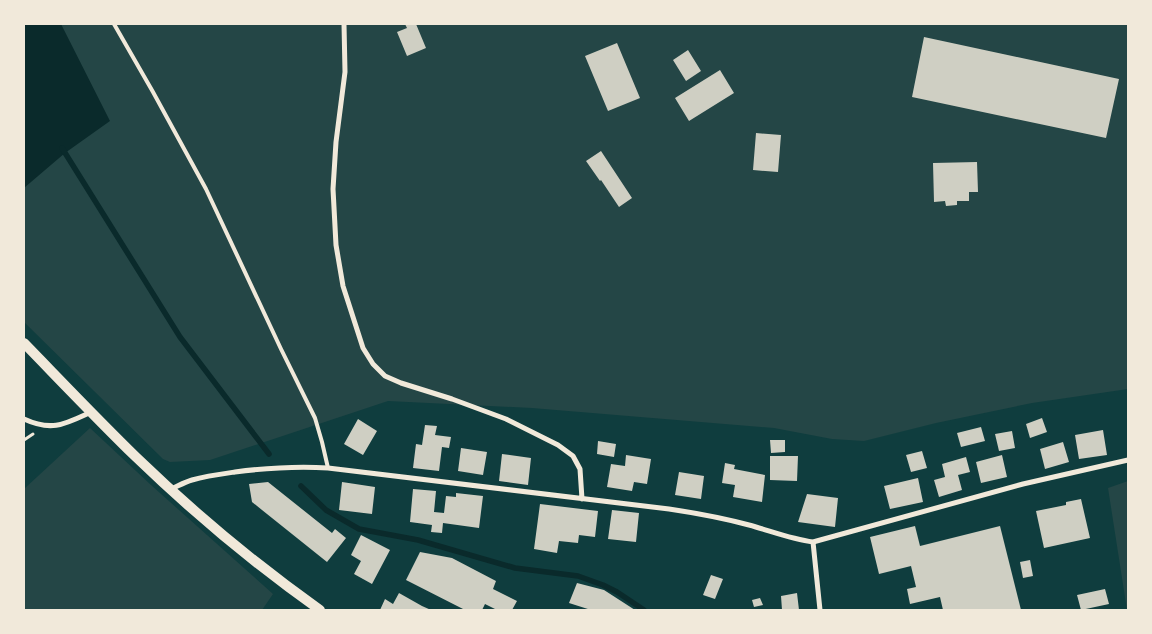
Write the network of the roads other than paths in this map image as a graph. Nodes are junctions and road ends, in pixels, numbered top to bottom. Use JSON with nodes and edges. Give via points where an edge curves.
{"nodes":[{"id":1,"x":114,"y":24,"type":"edge"},
{"id":2,"x":344,"y":24,"type":"edge"},
{"id":3,"x":24,"y":343,"type":"edge"},
{"id":4,"x":91,"y":412,"type":"junction"},
{"id":5,"x":24,"y":419,"type":"edge"},
{"id":6,"x":1128,"y":460,"type":"edge"},
{"id":7,"x":328,"y":468,"type":"junction"},
{"id":8,"x":171,"y":489,"type":"junction"},
{"id":9,"x":582,"y":499,"type":"junction"},
{"id":10,"x":813,"y":542,"type":"junction"},
{"id":11,"x":320,"y":610,"type":"edge"},
{"id":12,"x":820,"y":610,"type":"edge"}],
"edges":[{"from":1,"to":7,"type":"lane","via":[[206,189],[315,418]]},
{"from":2,"to":9,"type":"street","via":[[345,72],[333,189],[336,245],[343,286],[363,348],[372,364],[385,376],[506,419],[558,445],[573,456],[580,469]]},
{"from":3,"to":4,"type":"main road"},
{"from":4,"to":5,"type":"street","via":[[55,426],[43,426]]},
{"from":4,"to":8,"type":"main road"},
{"from":6,"to":10,"type":"street","via":[[1023,484]]},
{"from":7,"to":8,"type":"street","via":[[286,467],[221,474],[192,480]]},
{"from":7,"to":9,"type":"street"},
{"from":8,"to":11,"type":"main road","via":[[213,527]]},
{"from":9,"to":10,"type":"street","via":[[709,515]]},
{"from":10,"to":12,"type":"street"}]}
